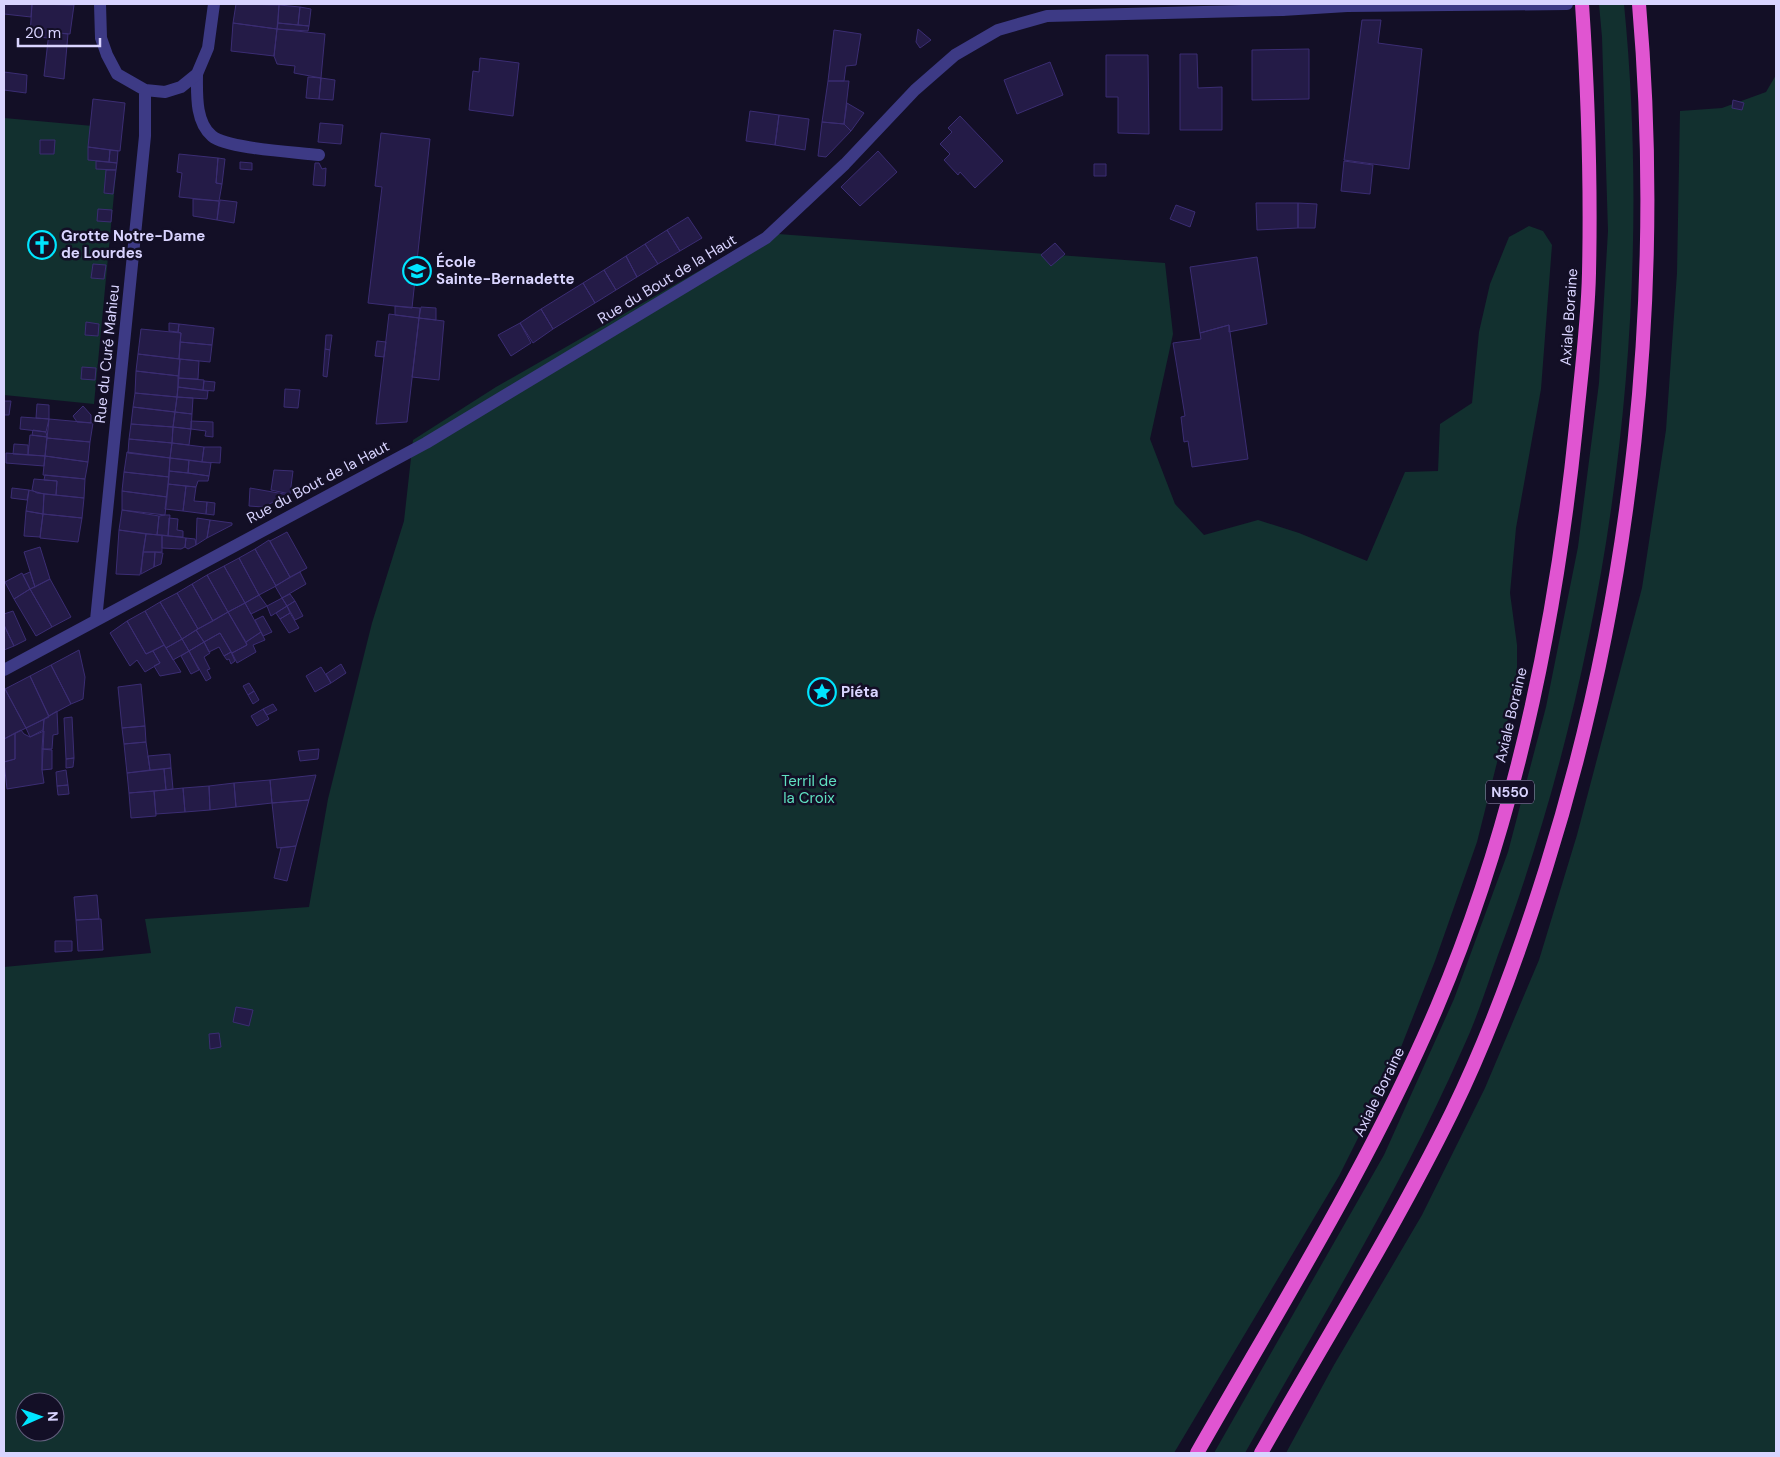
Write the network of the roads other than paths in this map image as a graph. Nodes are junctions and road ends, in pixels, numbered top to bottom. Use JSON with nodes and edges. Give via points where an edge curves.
{"nodes":[{"id":1,"x":100,"y":4,"type":"edge"},
{"id":2,"x":214,"y":4,"type":"edge"},
{"id":3,"x":1567,"y":4,"type":"edge"},
{"id":4,"x":1582,"y":4,"type":"edge"},
{"id":5,"x":1639,"y":4,"type":"edge"},
{"id":6,"x":1347,"y":5,"type":"edge"},
{"id":7,"x":1279,"y":7,"type":"edge"},
{"id":8,"x":197,"y":74,"type":"junction"},
{"id":9,"x":145,"y":90,"type":"junction"},
{"id":10,"x":319,"y":155,"type":"dead end"},
{"id":11,"x":96,"y":620,"type":"junction"},
{"id":12,"x":4,"y":670,"type":"edge"},
{"id":13,"x":1197,"y":1453,"type":"edge"},
{"id":14,"x":1261,"y":1453,"type":"edge"}],
"edges":[{"from":1,"to":9,"type":"street","via":[[101,38],[107,55],[117,74]]},
{"from":2,"to":8,"type":"street","via":[[208,48]]},
{"from":3,"to":6,"type":"street","name":"Rue du Bout de la Haut"},
{"from":4,"to":13,"type":"highway","name":"Axiale Boraine","number":"N550","via":[[1590,148],[1589,276],[1567,513],[1533,699],[1495,846],[1439,1004],[1400,1091]]},
{"from":5,"to":14,"type":"highway","via":[[1647,136],[1641,374],[1608,630],[1592,706],[1533,910],[1453,1110]]},
{"from":6,"to":7,"type":"street","name":"Rue du Bout de la Haut"},
{"from":7,"to":11,"type":"street","name":"Rue du Bout de la Haut","via":[[1047,16],[998,30],[955,55],[915,90],[845,164],[766,238],[426,443]]},
{"from":8,"to":9,"type":"street","via":[[181,86],[165,92]]},
{"from":8,"to":10,"type":"street","via":[[199,111],[212,136],[226,143]]},
{"from":9,"to":11,"type":"street","name":"Rue du Curé Mahieu","via":[[145,136]]},
{"from":11,"to":12,"type":"street","name":"Rue du Bout de la Haut"}]}
